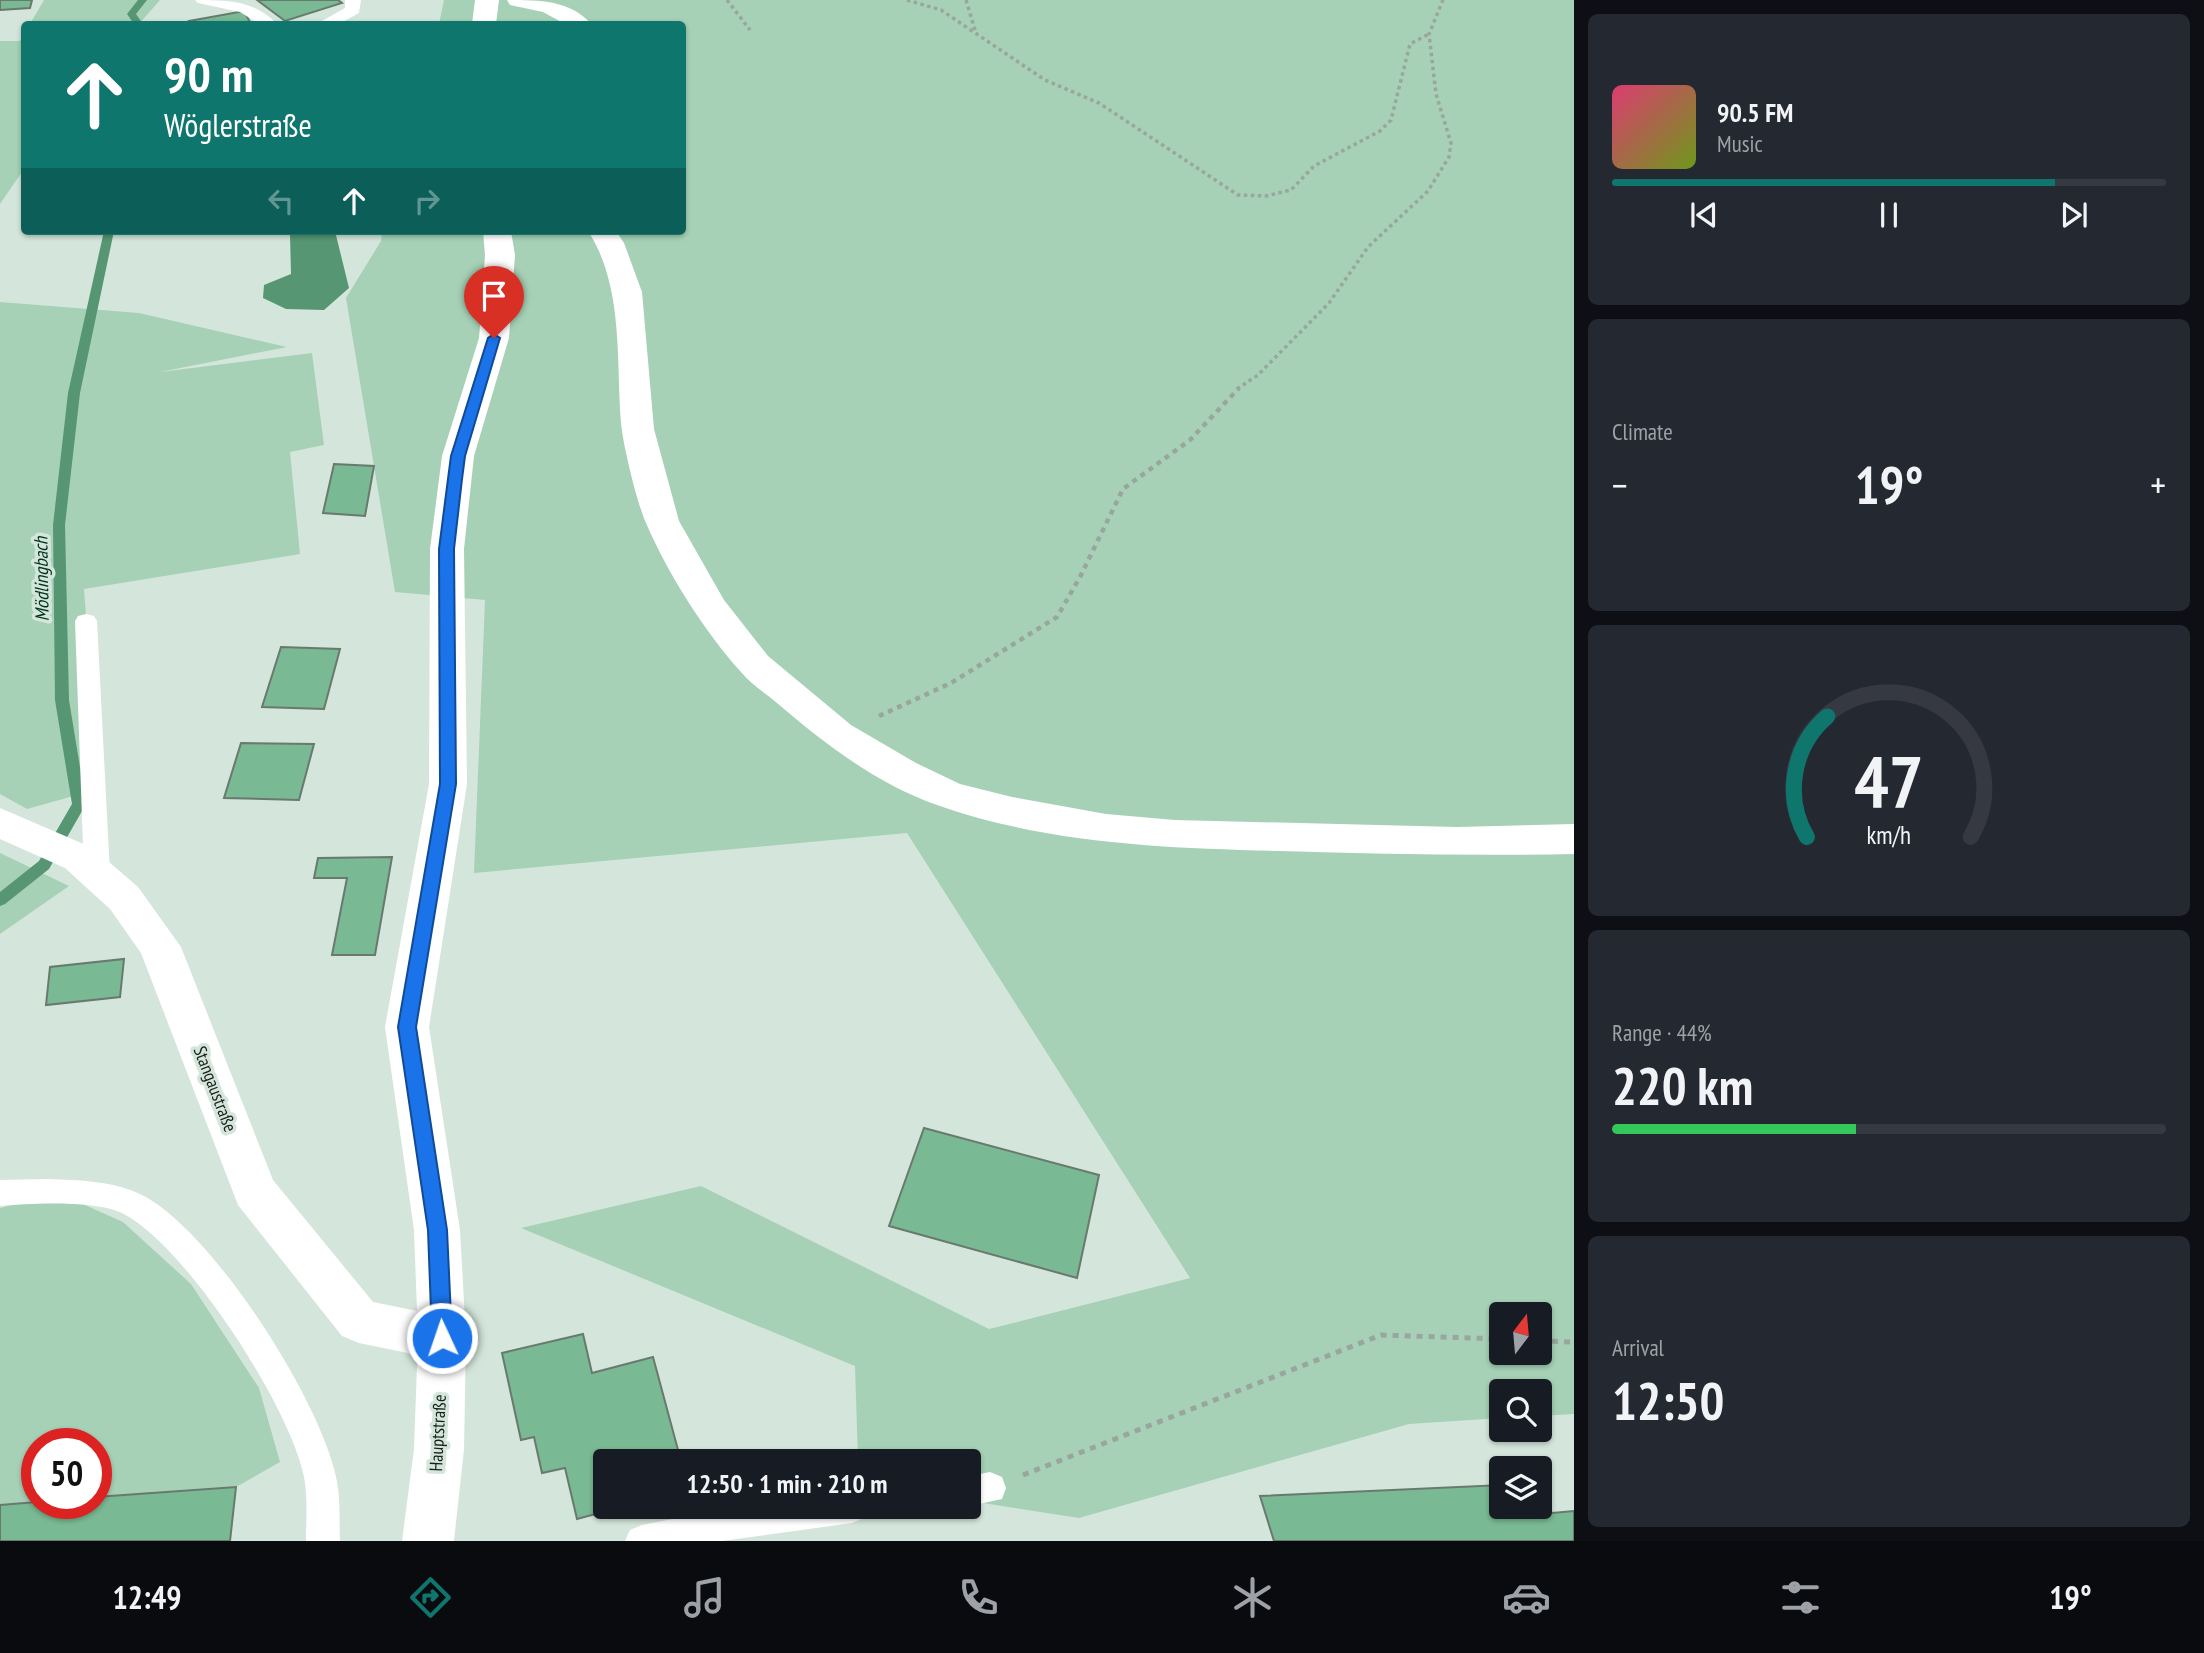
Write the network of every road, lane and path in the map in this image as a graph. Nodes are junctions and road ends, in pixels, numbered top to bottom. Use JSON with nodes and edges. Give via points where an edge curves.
{"nodes":[{"id":1,"x":203,"y":0,"type":"edge"},
{"id":2,"x":353,"y":0,"type":"edge"},
{"id":3,"x":487,"y":0,"type":"edge"},
{"id":4,"x":519,"y":0,"type":"edge"},
{"id":5,"x":727,"y":0,"type":"edge"},
{"id":6,"x":907,"y":0,"type":"edge"},
{"id":7,"x":966,"y":0,"type":"edge"},
{"id":8,"x":1443,"y":0,"type":"edge"},
{"id":9,"x":264,"y":21,"type":"edge"},
{"id":10,"x":333,"y":21,"type":"edge"},
{"id":11,"x":484,"y":21,"type":"edge"},
{"id":12,"x":576,"y":21,"type":"edge"},
{"id":13,"x":750,"y":30,"type":"dead end"},
{"id":14,"x":975,"y":31,"type":"junction"},
{"id":15,"x":1429,"y":34,"type":"junction"},
{"id":16,"x":498,"y":235,"type":"edge"},
{"id":17,"x":605,"y":235,"type":"edge"},
{"id":18,"x":86,"y":621,"type":"dead end"},
{"id":19,"x":838,"y":734,"type":"junction"},
{"id":20,"x":16,"y":829,"type":"edge"},
{"id":21,"x":1574,"y":839,"type":"edge"},
{"id":22,"x":88,"y":866,"type":"junction"},
{"id":23,"x":0,"y":1193,"type":"edge"},
{"id":24,"x":442,"y":1338,"type":"junction"},
{"id":25,"x":1489,"y":1339,"type":"edge"},
{"id":26,"x":1552,"y":1341,"type":"edge"},
{"id":27,"x":1574,"y":1342,"type":"edge"},
{"id":28,"x":981,"y":1489,"type":"edge"},
{"id":29,"x":760,"y":1519,"type":"edge"},
{"id":30,"x":323,"y":1541,"type":"edge"},
{"id":31,"x":428,"y":1541,"type":"edge"},
{"id":32,"x":642,"y":1541,"type":"edge"}],
"edges":[{"from":1,"to":9,"type":"lane","via":[[245,8]]},
{"from":2,"to":10,"type":"lane","via":[[353,10]]},
{"from":3,"to":11,"type":"main road"},
{"from":4,"to":12,"type":"main road","via":[[550,5]]},
{"from":5,"to":13,"type":"path"},
{"from":6,"to":14,"type":"path","via":[[941,10]]},
{"from":7,"to":14,"type":"path"},
{"from":8,"to":15,"type":"path"},
{"from":14,"to":15,"type":"path","via":[[1045,80],[1099,103],[1238,195],[1266,196],[1292,190],[1314,166],[1380,131],[1391,120],[1410,44]]},
{"from":15,"to":19,"type":"path","via":[[1436,94],[1451,143],[1428,191],[1368,247],[1329,303],[1258,375],[1233,392],[1191,440],[1123,489],[1057,617],[951,683]]},
{"from":16,"to":24,"type":"main road","name":"Hauptstraße","via":[[494,338],[458,456],[447,549],[448,784],[407,1027],[437,1230]]},
{"from":17,"to":19,"type":"main road","via":[[627,292],[638,429],[662,521],[709,606],[755,665]]},
{"from":18,"to":22,"type":"lane"},
{"from":19,"to":21,"type":"main road","via":[[902,774],[949,795],[1106,828],[1457,842]]},
{"from":20,"to":22,"type":"main road","name":"Stangaustraße"},
{"from":22,"to":24,"type":"main road","name":"Stangaustraße","via":[[124,898],[160,947],[254,1191],[359,1321]]},
{"from":23,"to":30,"type":"lane","via":[[89,1193],[132,1204],[165,1227],[259,1347],[293,1408],[319,1475]]},
{"from":24,"to":31,"type":"main road","name":"Hauptstraße","via":[[439,1449]]},
{"from":25,"to":28,"type":"path","via":[[1381,1335]]},
{"from":26,"to":27,"type":"path"},
{"from":29,"to":32,"type":"lane"}]}
